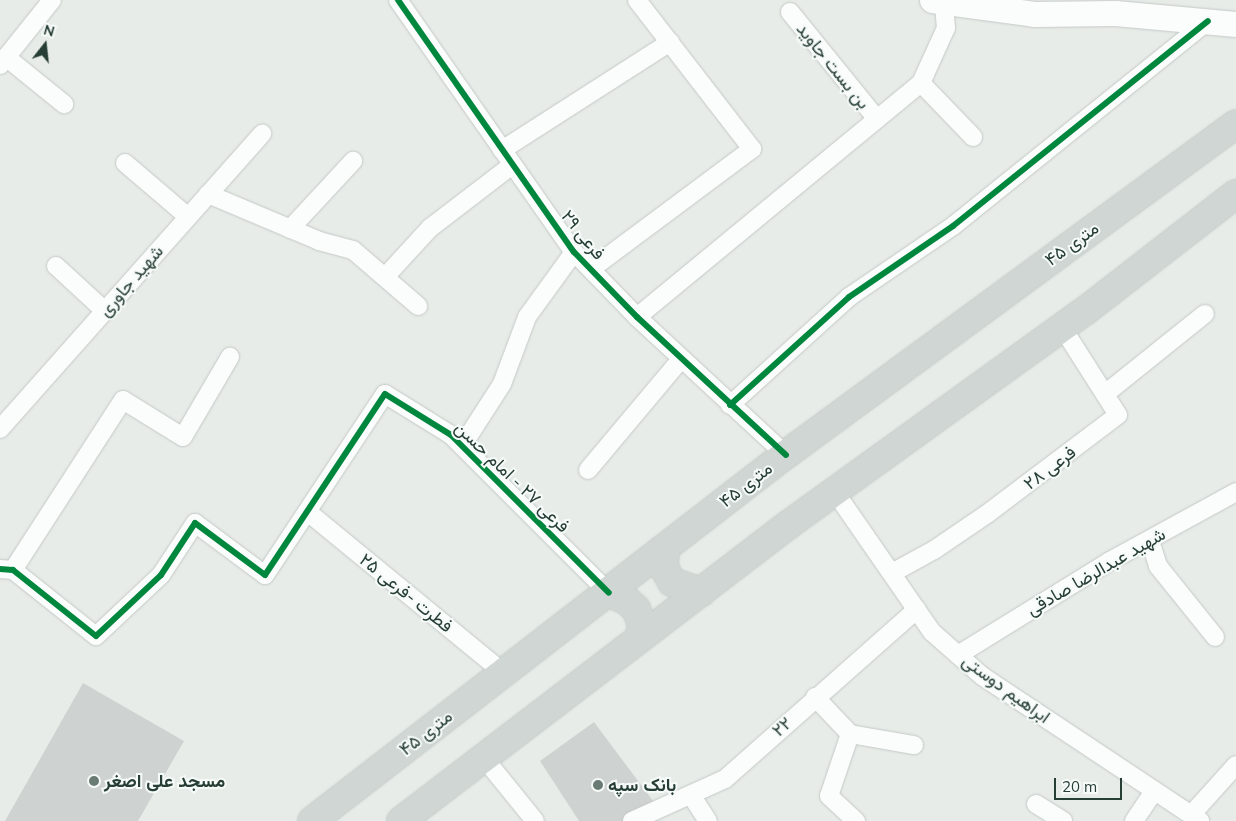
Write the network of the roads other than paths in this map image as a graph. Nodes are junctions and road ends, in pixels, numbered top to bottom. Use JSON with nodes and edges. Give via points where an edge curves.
{"nodes":[{"id":1,"x":52,"y":0,"type":"edge"},
{"id":2,"x":398,"y":0,"type":"edge"},
{"id":3,"x":637,"y":0,"type":"edge"},
{"id":4,"x":938,"y":2,"type":"edge"},
{"id":5,"x":1114,"y":7,"type":"edge"},
{"id":6,"x":790,"y":12,"type":"dead end"},
{"id":7,"x":1208,"y":22,"type":"junction"},
{"id":8,"x":1236,"y":24,"type":"edge"},
{"id":9,"x":670,"y":42,"type":"junction"},
{"id":10,"x":3,"y":61,"type":"edge"},
{"id":11,"x":921,"y":83,"type":"junction"},
{"id":12,"x":64,"y":104,"type":"dead end"},
{"id":13,"x":877,"y":119,"type":"junction"},
{"id":14,"x":1236,"y":124,"type":"edge"},
{"id":15,"x":262,"y":134,"type":"dead end"},
{"id":16,"x":973,"y":137,"type":"dead end"},
{"id":17,"x":502,"y":150,"type":"junction"},
{"id":18,"x":353,"y":161,"type":"dead end"},
{"id":19,"x":125,"y":162,"type":"dead end"},
{"id":20,"x":512,"y":165,"type":"junction"},
{"id":21,"x":208,"y":194,"type":"junction"},
{"id":22,"x":1236,"y":194,"type":"edge"},
{"id":23,"x":187,"y":216,"type":"junction"},
{"id":24,"x":290,"y":229,"type":"junction"},
{"id":25,"x":574,"y":252,"type":"junction"},
{"id":26,"x":56,"y":266,"type":"dead end"},
{"id":27,"x":591,"y":269,"type":"junction"},
{"id":28,"x":385,"y":277,"type":"junction"},
{"id":29,"x":418,"y":306,"type":"dead end"},
{"id":30,"x":105,"y":311,"type":"junction"},
{"id":31,"x":1205,"y":314,"type":"dead end"},
{"id":32,"x":637,"y":318,"type":"junction"},
{"id":33,"x":1062,"y":327,"type":"junction"},
{"id":34,"x":230,"y":357,"type":"dead end"},
{"id":35,"x":681,"y":359,"type":"junction"},
{"id":36,"x":1104,"y":394,"type":"junction"},
{"id":37,"x":730,"y":405,"type":"junction"},
{"id":38,"x":0,"y":429,"type":"edge"},
{"id":39,"x":462,"y":446,"type":"junction"},
{"id":40,"x":786,"y":455,"type":"junction"},
{"id":41,"x":588,"y":470,"type":"dead end"},
{"id":42,"x":835,"y":492,"type":"junction"},
{"id":43,"x":1236,"y":492,"type":"edge"},
{"id":44,"x":309,"y":513,"type":"junction"},
{"id":45,"x":1150,"y":541,"type":"junction"},
{"id":46,"x":665,"y":548,"type":"junction"},
{"id":47,"x":7,"y":570,"type":"edge"},
{"id":48,"x":892,"y":573,"type":"junction"},
{"id":49,"x":701,"y":592,"type":"junction"},
{"id":50,"x":609,"y":593,"type":"junction"},
{"id":51,"x":917,"y":609,"type":"junction"},
{"id":52,"x":640,"y":637,"type":"junction"},
{"id":53,"x":1214,"y":637,"type":"dead end"},
{"id":54,"x":958,"y":654,"type":"junction"},
{"id":55,"x":504,"y":672,"type":"junction"},
{"id":56,"x":815,"y":697,"type":"junction"},
{"id":57,"x":850,"y":734,"type":"junction"},
{"id":58,"x":914,"y":745,"type":"dead end"},
{"id":59,"x":484,"y":758,"type":"junction"},
{"id":60,"x":1236,"y":765,"type":"edge"},
{"id":61,"x":1154,"y":791,"type":"junction"},
{"id":62,"x":691,"y":794,"type":"junction"},
{"id":63,"x":1036,"y":804,"type":"dead end"},
{"id":64,"x":1196,"y":818,"type":"edge"},
{"id":65,"x":312,"y":821,"type":"edge"},
{"id":66,"x":401,"y":821,"type":"edge"},
{"id":67,"x":536,"y":821,"type":"edge"},
{"id":68,"x":632,"y":821,"type":"edge"},
{"id":69,"x":708,"y":821,"type":"edge"},
{"id":70,"x":856,"y":821,"type":"edge"},
{"id":71,"x":1063,"y":821,"type":"edge"},
{"id":72,"x":1134,"y":821,"type":"edge"}],
"edges":[{"from":1,"to":10,"type":"street"},
{"from":2,"to":17,"type":"street","name":"فرعی ۲۹"},
{"from":3,"to":9,"type":"street"},
{"from":4,"to":5,"type":"street","via":[[1034,14]]},
{"from":4,"to":11,"type":"street","via":[[946,28]]},
{"from":5,"to":7,"type":"street"},
{"from":6,"to":13,"type":"street","name":"بن بست جاوید"},
{"from":7,"to":8,"type":"street"},
{"from":7,"to":37,"type":"street","via":[[953,226],[848,297]]},
{"from":9,"to":17,"type":"street"},
{"from":9,"to":27,"type":"street","via":[[752,150]]},
{"from":10,"to":12,"type":"street"},
{"from":11,"to":13,"type":"street"},
{"from":11,"to":16,"type":"street"},
{"from":13,"to":32,"type":"street"},
{"from":14,"to":40,"type":"main road","name":"۴۵ متری"},
{"from":15,"to":21,"type":"street","name":"شهید جاوری"},
{"from":17,"to":20,"type":"street","name":"فرعی ۲۹"},
{"from":18,"to":24,"type":"street"},
{"from":19,"to":23,"type":"street"},
{"from":20,"to":25,"type":"street","name":"فرعی ۲۹"},
{"from":20,"to":28,"type":"street","via":[[430,228]]},
{"from":21,"to":23,"type":"street","name":"شهید جاوری"},
{"from":21,"to":24,"type":"street"},
{"from":22,"to":33,"type":"main road"},
{"from":23,"to":30,"type":"street","name":"شهید جاوری"},
{"from":24,"to":28,"type":"street","via":[[353,250]]},
{"from":25,"to":27,"type":"street","name":"فرعی ۲۹"},
{"from":25,"to":39,"type":"street","via":[[527,317],[502,384]]},
{"from":26,"to":30,"type":"street"},
{"from":27,"to":32,"type":"street","name":"فرعی ۲۹"},
{"from":28,"to":29,"type":"street"},
{"from":30,"to":38,"type":"street","name":"شهید جاوری"},
{"from":31,"to":36,"type":"street"},
{"from":32,"to":35,"type":"street","name":"فرعی ۲۹"},
{"from":33,"to":36,"type":"street","name":"فرعی ۲۸"},
{"from":33,"to":42,"type":"main road"},
{"from":34,"to":47,"type":"street","via":[[183,437],[123,400]]},
{"from":35,"to":37,"type":"street","name":"فرعی ۲۹"},
{"from":35,"to":41,"type":"street"},
{"from":36,"to":48,"type":"street","name":"فرعی ۲۸","via":[[1118,416],[980,519]]},
{"from":37,"to":40,"type":"street","name":"فرعی ۲۹"},
{"from":39,"to":44,"type":"street","name":"فرعی ۲۷ - امام حسن","via":[[451,435],[385,394]]},
{"from":39,"to":50,"type":"street","name":"فرعی ۲۷ - امام حسن"},
{"from":40,"to":46,"type":"main road","name":"۴۵ متری"},
{"from":42,"to":48,"type":"street","name":"ابراهیم دوستی"},
{"from":42,"to":49,"type":"main road"},
{"from":43,"to":45,"type":"street","name":"شهید عبدالرضا صادقی"},
{"from":44,"to":47,"type":"street","via":[[265,575],[195,523],[161,575],[96,636]]},
{"from":44,"to":55,"type":"street","name":"فطرت -فرعی ۲۵"},
{"from":45,"to":53,"type":"street","via":[[1158,566]]},
{"from":45,"to":54,"type":"street","name":"شهید عبدالرضا صادقی"},
{"from":46,"to":49,"type":"main road","via":[[664,568],[672,582]]},
{"from":46,"to":50,"type":"main road","name":"۴۵ متری"},
{"from":48,"to":51,"type":"street","name":"ابراهیم دوستی"},
{"from":49,"to":52,"type":"main road"},
{"from":50,"to":52,"type":"main road","via":[[626,600],[636,609],[642,624]]},
{"from":50,"to":55,"type":"main road","name":"۴۵ متری"},
{"from":51,"to":54,"type":"street","name":"ابراهیم دوستی","via":[[932,632]]},
{"from":51,"to":56,"type":"street","name":"۲۲"},
{"from":52,"to":59,"type":"main road"},
{"from":54,"to":61,"type":"street","name":"ابراهیم دوستی","via":[[982,676]]},
{"from":55,"to":65,"type":"main road","name":"۴۵ متری"},
{"from":56,"to":57,"type":"street"},
{"from":56,"to":62,"type":"street","name":"۲۲","via":[[725,779]]},
{"from":57,"to":58,"type":"street"},
{"from":57,"to":70,"type":"street","via":[[829,796]]},
{"from":59,"to":66,"type":"main road"},
{"from":59,"to":67,"type":"street"},
{"from":60,"to":64,"type":"street"},
{"from":61,"to":64,"type":"street","name":"ابراهیم دوستی"},
{"from":61,"to":72,"type":"street"},
{"from":62,"to":68,"type":"street","name":"۲۲"},
{"from":62,"to":69,"type":"street"},
{"from":63,"to":71,"type":"street"}]}
